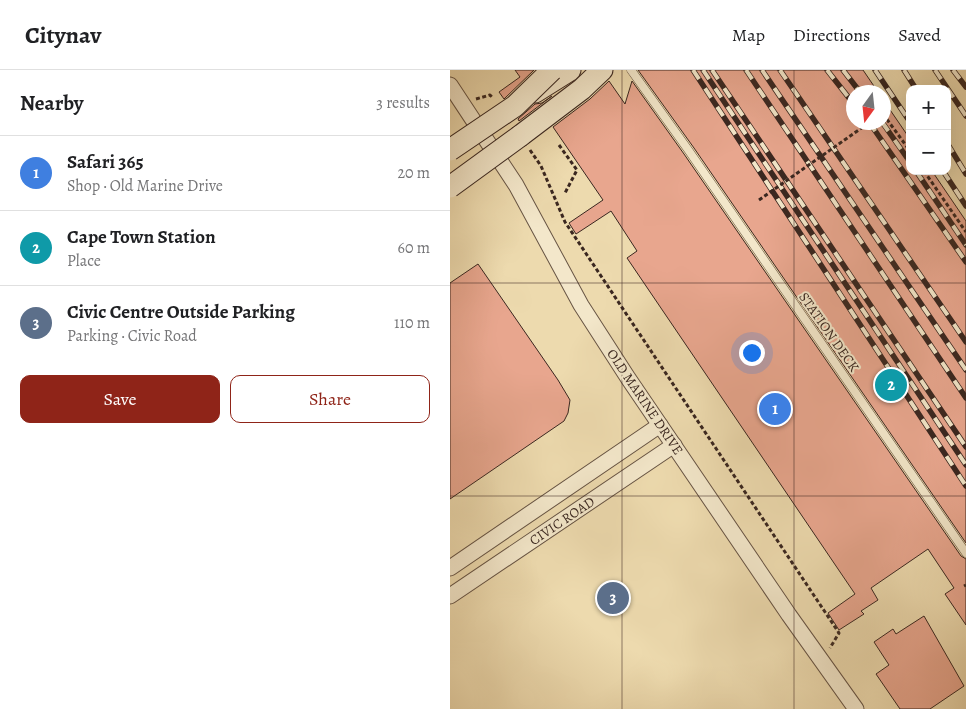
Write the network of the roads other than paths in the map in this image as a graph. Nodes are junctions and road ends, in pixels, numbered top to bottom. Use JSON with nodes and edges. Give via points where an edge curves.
{"nodes":[{"id":1,"x":552,"y":70,"type":"edge"},
{"id":2,"x":570,"y":70,"type":"edge"},
{"id":3,"x":602,"y":70,"type":"edge"},
{"id":4,"x":630,"y":70,"type":"edge"},
{"id":5,"x":450,"y":85,"type":"edge"},
{"id":6,"x":528,"y":94,"type":"junction"},
{"id":7,"x":450,"y":150,"type":"edge"},
{"id":8,"x":450,"y":187,"type":"edge"},
{"id":9,"x":660,"y":426,"type":"junction"},
{"id":10,"x":674,"y":445,"type":"junction"},
{"id":11,"x":966,"y":553,"type":"edge"},
{"id":12,"x":450,"y":568,"type":"edge"},
{"id":13,"x":450,"y":596,"type":"edge"},
{"id":14,"x":856,"y":709,"type":"edge"}],
"edges":[{"from":1,"to":6,"type":"main road","bridge":true},
{"from":2,"to":6,"type":"main road","via":[[539,91]]},
{"from":3,"to":8,"type":"main road","bridge":true,"via":[[566,101]]},
{"from":4,"to":11,"type":"lane","name":"STATION DECK"},
{"from":5,"to":9,"type":"street","name":"OLD MARINE DRIVE","via":[[516,185],[581,305]]},
{"from":6,"to":7,"type":"main road","bridge":true,"via":[[506,114]]},
{"from":9,"to":10,"type":"street","name":"OLD MARINE DRIVE"},
{"from":9,"to":12,"type":"street","name":"CIVIC ROAD"},
{"from":10,"to":13,"type":"street","name":"CIVIC ROAD"},
{"from":10,"to":14,"type":"street","name":"OLD MARINE DRIVE"}]}
